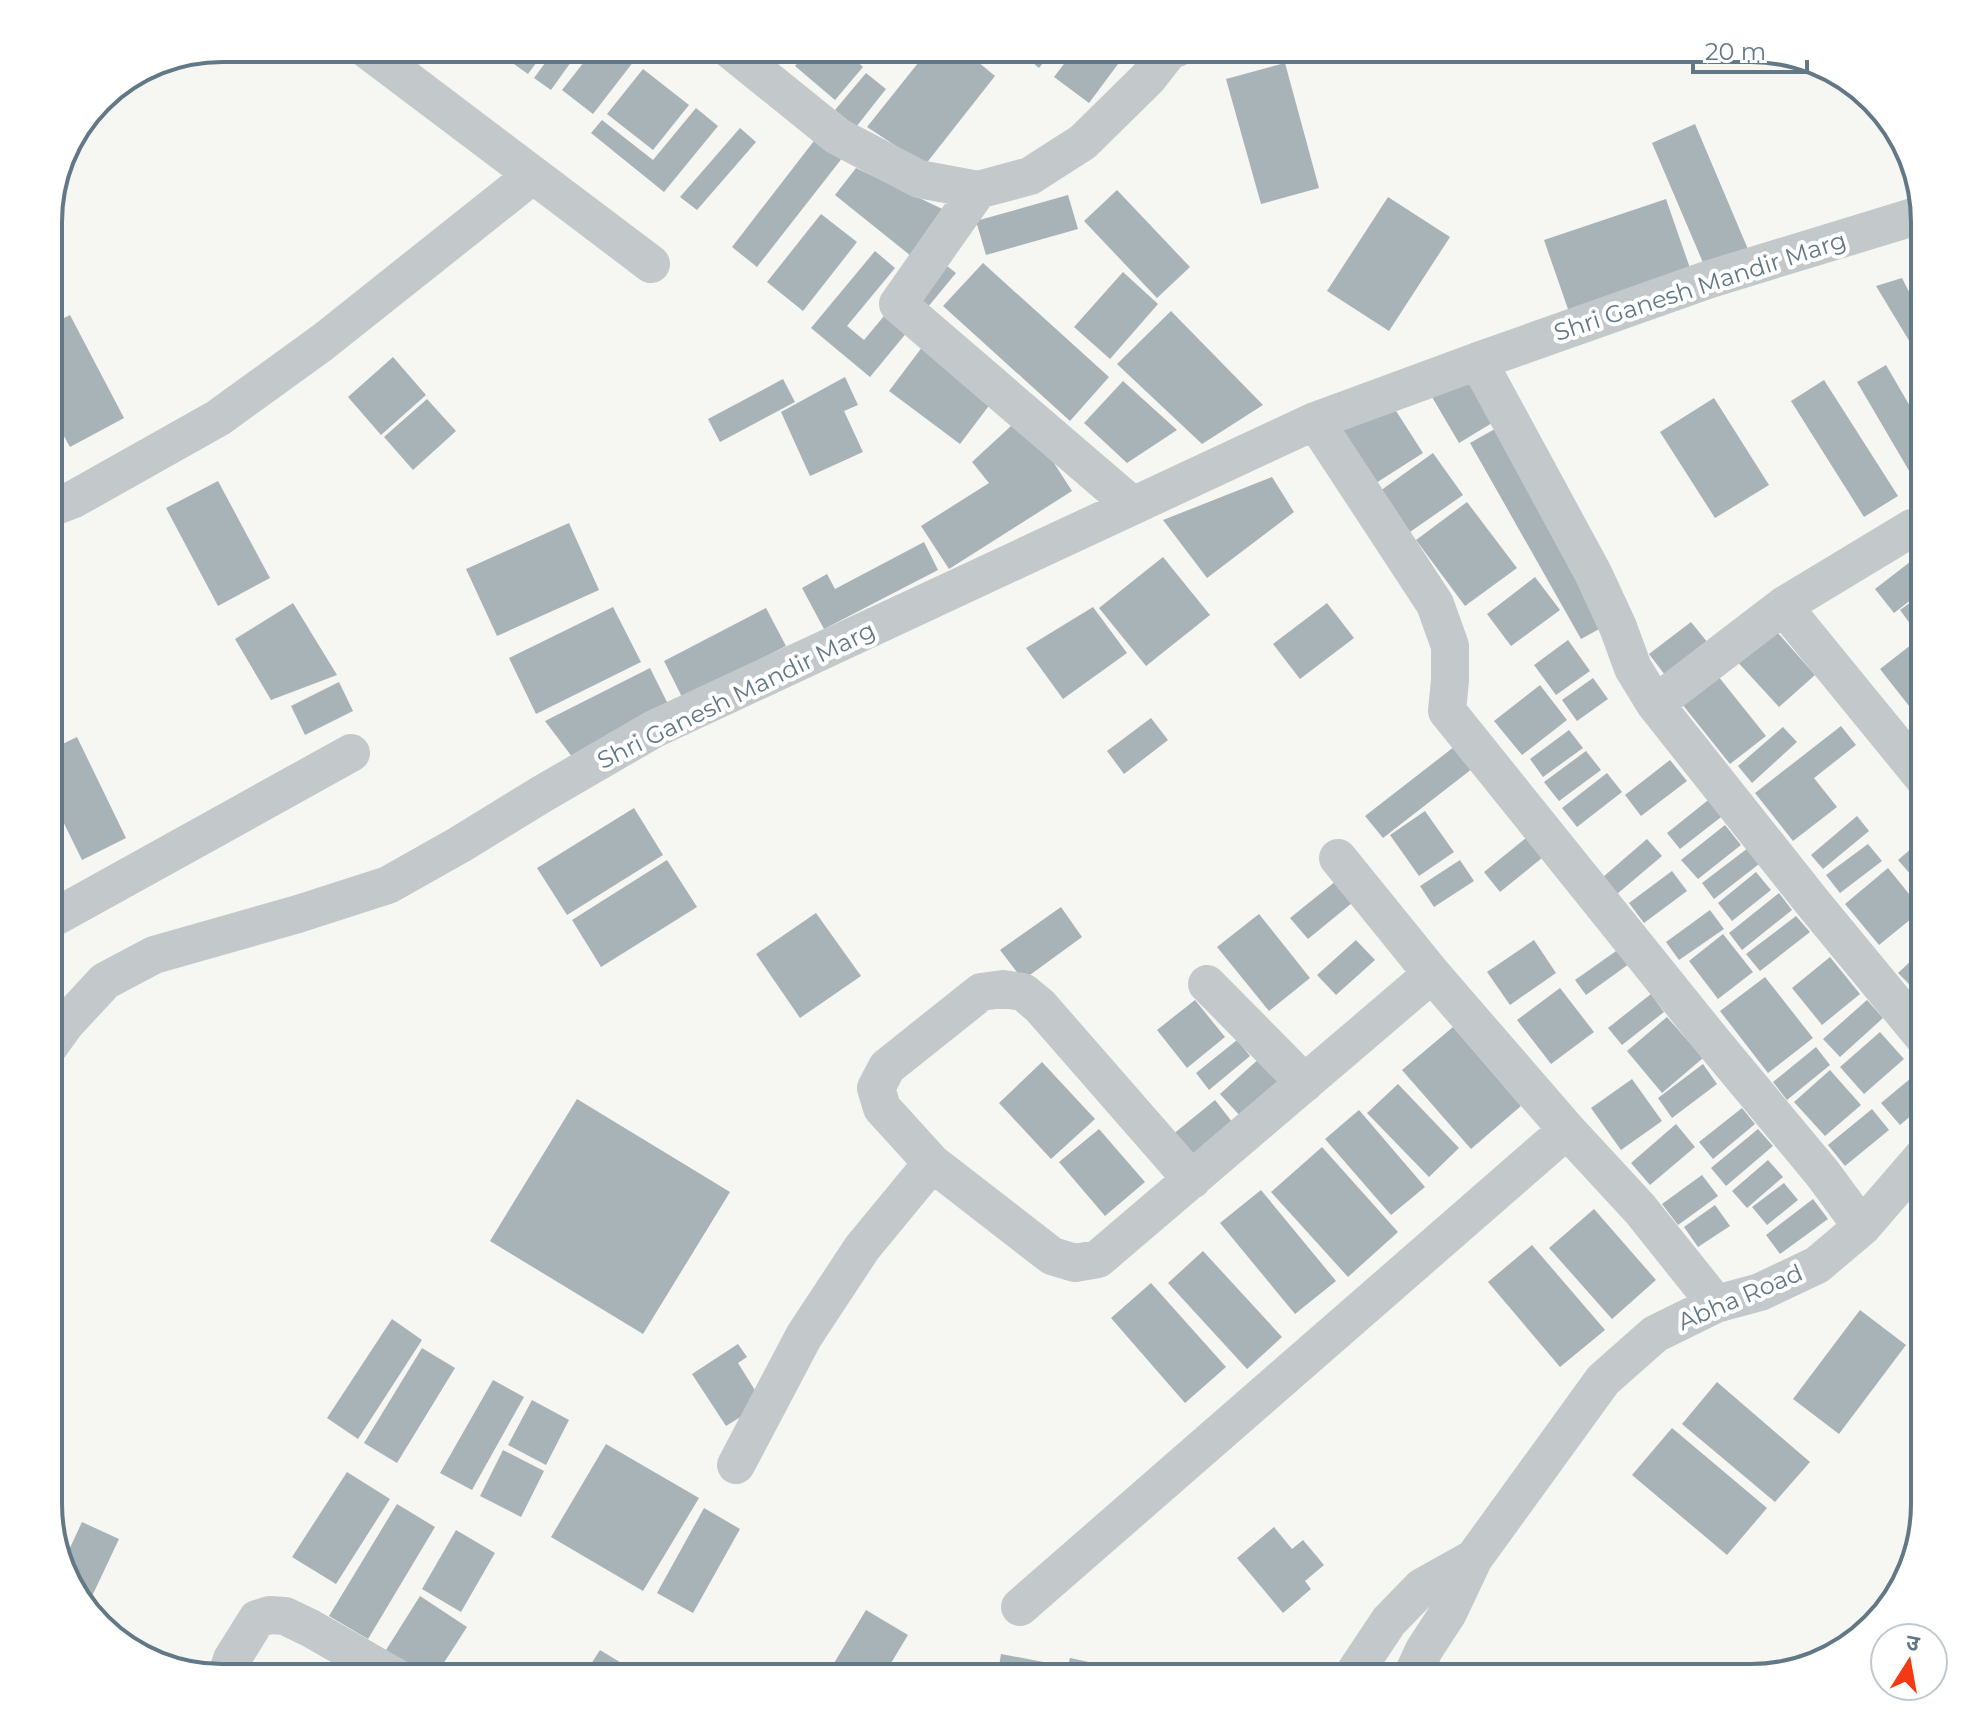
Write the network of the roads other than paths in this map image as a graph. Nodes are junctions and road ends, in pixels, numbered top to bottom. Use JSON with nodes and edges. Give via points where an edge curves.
{"nodes":[{"id":1,"x":384,"y":62,"type":"edge"},
{"id":2,"x":745,"y":62,"type":"edge"},
{"id":3,"x":1160,"y":62,"type":"edge"},
{"id":4,"x":533,"y":175,"type":"junction"},
{"id":5,"x":978,"y":190,"type":"junction"},
{"id":6,"x":1911,"y":218,"type":"edge"},
{"id":7,"x":651,"y":264,"type":"dead end"},
{"id":8,"x":1478,"y":361,"type":"junction"},
{"id":9,"x":1315,"y":421,"type":"junction"},
{"id":10,"x":62,"y":504,"type":"edge"},
{"id":11,"x":1133,"y":506,"type":"junction"},
{"id":12,"x":1911,"y":529,"type":"edge"},
{"id":13,"x":1783,"y":606,"type":"junction"},
{"id":14,"x":1655,"y":704,"type":"junction"},
{"id":15,"x":351,"y":753,"type":"dead end"},
{"id":16,"x":1911,"y":763,"type":"edge"},
{"id":17,"x":1338,"y":858,"type":"dead end"},
{"id":18,"x":62,"y":913,"type":"edge"},
{"id":19,"x":1432,"y":974,"type":"junction"},
{"id":20,"x":1207,"y":984,"type":"dead end"},
{"id":21,"x":1911,"y":1022,"type":"edge"},
{"id":22,"x":62,"y":1029,"type":"edge"},
{"id":23,"x":1305,"y":1083,"type":"junction"},
{"id":24,"x":1567,"y":1130,"type":"junction"},
{"id":25,"x":932,"y":1163,"type":"junction"},
{"id":26,"x":1911,"y":1170,"type":"edge"},
{"id":27,"x":1192,"y":1180,"type":"junction"},
{"id":28,"x":1862,"y":1227,"type":"junction"},
{"id":29,"x":1716,"y":1304,"type":"junction"},
{"id":30,"x":736,"y":1465,"type":"dead end"},
{"id":31,"x":1474,"y":1558,"type":"junction"},
{"id":32,"x":1020,"y":1607,"type":"dead end"},
{"id":33,"x":230,"y":1664,"type":"edge"},
{"id":34,"x":373,"y":1664,"type":"edge"},
{"id":35,"x":1360,"y":1664,"type":"edge"},
{"id":36,"x":1418,"y":1664,"type":"edge"}],
"edges":[{"from":1,"to":4,"type":"street"},
{"from":2,"to":5,"type":"street","via":[[837,136],[919,179]]},
{"from":3,"to":5,"type":"street","via":[[1083,142],[1030,176]]},
{"from":4,"to":7,"type":"street"},
{"from":4,"to":10,"type":"street","via":[[218,418]]},
{"from":5,"to":11,"type":"street","via":[[898,304]]},
{"from":6,"to":8,"type":"street","name":"Shri Ganesh Mandir Marg","via":[[1710,279]]},
{"from":8,"to":9,"type":"street","name":"Shri Ganesh Mandir Marg"},
{"from":8,"to":14,"type":"street","via":[[1593,573],[1633,668]]},
{"from":9,"to":11,"type":"street","name":"Shri Ganesh Mandir Marg"},
{"from":9,"to":28,"type":"street","via":[[1435,604],[1450,646],[1447,711]]},
{"from":11,"to":22,"type":"street","name":"Shri Ganesh Mandir Marg","via":[[654,729],[388,885],[154,955],[105,981]]},
{"from":12,"to":13,"type":"street"},
{"from":13,"to":14,"type":"street"},
{"from":13,"to":16,"type":"street"},
{"from":14,"to":21,"type":"street"},
{"from":15,"to":18,"type":"street"},
{"from":17,"to":19,"type":"street"},
{"from":19,"to":23,"type":"street"},
{"from":19,"to":24,"type":"street"},
{"from":20,"to":23,"type":"street"},
{"from":23,"to":27,"type":"street"},
{"from":24,"to":29,"type":"street","via":[[1640,1209]]},
{"from":24,"to":32,"type":"street"},
{"from":25,"to":27,"type":"street","via":[[1052,1256],[1075,1263],[1098,1259]]},
{"from":25,"to":27,"type":"street","via":[[882,1108],[876,1088],[887,1067],[981,992],[1003,989],[1023,992],[1040,1006]]},
{"from":25,"to":30,"type":"street","via":[[862,1248],[812,1324]]},
{"from":26,"to":28,"type":"street","name":"Abha Road"},
{"from":28,"to":29,"type":"street","name":"Abha Road","via":[[1817,1265],[1760,1292]]},
{"from":29,"to":31,"type":"street","name":"Abha Road","via":[[1655,1334],[1603,1380]]},
{"from":31,"to":35,"type":"street","name":"Abha Road","via":[[1422,1587],[1389,1621]]},
{"from":31,"to":36,"type":"street","name":"Abha Road"},
{"from":33,"to":34,"type":"street","via":[[257,1619],[270,1615],[285,1616]]}]}
